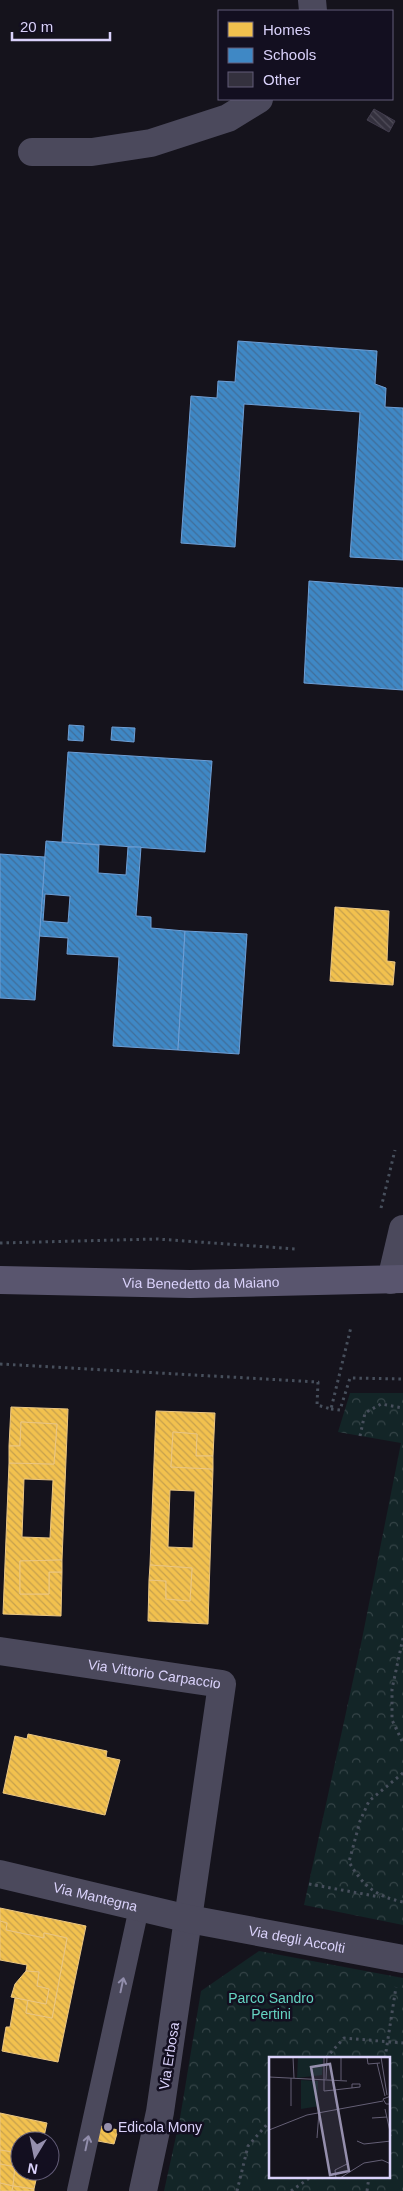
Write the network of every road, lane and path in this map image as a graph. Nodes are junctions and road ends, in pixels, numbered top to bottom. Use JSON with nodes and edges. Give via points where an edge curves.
{"nodes":[{"id":1,"x":257,"y":100,"type":"edge"},
{"id":2,"x":32,"y":152,"type":"dead end"},
{"id":3,"x":395,"y":1150,"type":"dead end"},
{"id":4,"x":379,"y":1216,"type":"dead end"},
{"id":5,"x":403,"y":1229,"type":"edge"},
{"id":6,"x":0,"y":1243,"type":"edge"},
{"id":7,"x":301,"y":1249,"type":"dead end"},
{"id":8,"x":0,"y":1280,"type":"edge"},
{"id":9,"x":397,"y":1280,"type":"edge"},
{"id":10,"x":352,"y":1327,"type":"dead end"},
{"id":11,"x":0,"y":1364,"type":"edge"},
{"id":12,"x":403,"y":1379,"type":"edge"},
{"id":13,"x":331,"y":1408,"type":"junction"},
{"id":14,"x":403,"y":1408,"type":"edge"},
{"id":15,"x":360,"y":1436,"type":"dead end"},
{"id":16,"x":403,"y":1638,"type":"edge"},
{"id":17,"x":0,"y":1651,"type":"edge"},
{"id":18,"x":403,"y":1743,"type":"edge"},
{"id":19,"x":403,"y":1773,"type":"edge"},
{"id":20,"x":0,"y":1874,"type":"edge"},
{"id":21,"x":309,"y":1884,"type":"dead end"},
{"id":22,"x":381,"y":1897,"type":"junction"},
{"id":23,"x":403,"y":1902,"type":"edge"},
{"id":24,"x":139,"y":1908,"type":"junction"},
{"id":25,"x":190,"y":1919,"type":"junction"},
{"id":26,"x":403,"y":1959,"type":"edge"},
{"id":27,"x":396,"y":1986,"type":"dead end"},
{"id":28,"x":388,"y":2040,"type":"junction"},
{"id":29,"x":403,"y":2043,"type":"edge"},
{"id":30,"x":327,"y":2057,"type":"edge"},
{"id":31,"x":386,"y":2057,"type":"edge"},
{"id":32,"x":269,"y":2122,"type":"edge"},
{"id":33,"x":310,"y":2178,"type":"edge"},
{"id":34,"x":370,"y":2178,"type":"edge"},
{"id":35,"x":77,"y":2191,"type":"edge"},
{"id":36,"x":143,"y":2191,"type":"edge"},
{"id":37,"x":237,"y":2191,"type":"edge"},
{"id":38,"x":291,"y":2191,"type":"edge"},
{"id":39,"x":367,"y":2191,"type":"edge"}],
"edges":[{"from":1,"to":2,"type":"street","via":[[228,118],[151,143],[92,152]]},
{"from":3,"to":4,"type":"path"},
{"from":5,"to":9,"type":"street"},
{"from":6,"to":7,"type":"path","via":[[157,1239]]},
{"from":8,"to":9,"type":"main road","name":"Via Benedetto da Maiano","via":[[190,1284]]},
{"from":10,"to":13,"type":"path"},
{"from":11,"to":13,"type":"path","via":[[318,1382],[317,1405]]},
{"from":12,"to":13,"type":"path","via":[[350,1378],[340,1410]]},
{"from":14,"to":15,"type":"path","via":[[381,1404],[365,1413]]},
{"from":16,"to":18,"type":"path","via":[[392,1689],[392,1720]]},
{"from":17,"to":25,"type":"street","name":"Via Vittorio Carpaccio","via":[[222,1684]]},
{"from":19,"to":22,"type":"path","via":[[369,1801],[349,1862],[359,1878]]},
{"from":20,"to":24,"type":"street","name":"Via Mantegna"},
{"from":21,"to":22,"type":"path"},
{"from":22,"to":23,"type":"path"},
{"from":24,"to":25,"type":"street","name":"Via Mantegna"},
{"from":35,"to":24,"type":"lane","one_way":true},
{"from":25,"to":26,"type":"street","name":"Via degli Accolti"},
{"from":25,"to":36,"type":"street","name":"Via Erbosa","via":[[160,2112]]},
{"from":27,"to":28,"type":"path"},
{"from":28,"to":29,"type":"path"},
{"from":28,"to":30,"type":"path","via":[[344,2038]]},
{"from":28,"to":31,"type":"path"},
{"from":32,"to":37,"type":"path","via":[[248,2146]]},
{"from":33,"to":38,"type":"path"},
{"from":34,"to":39,"type":"path"}]}
